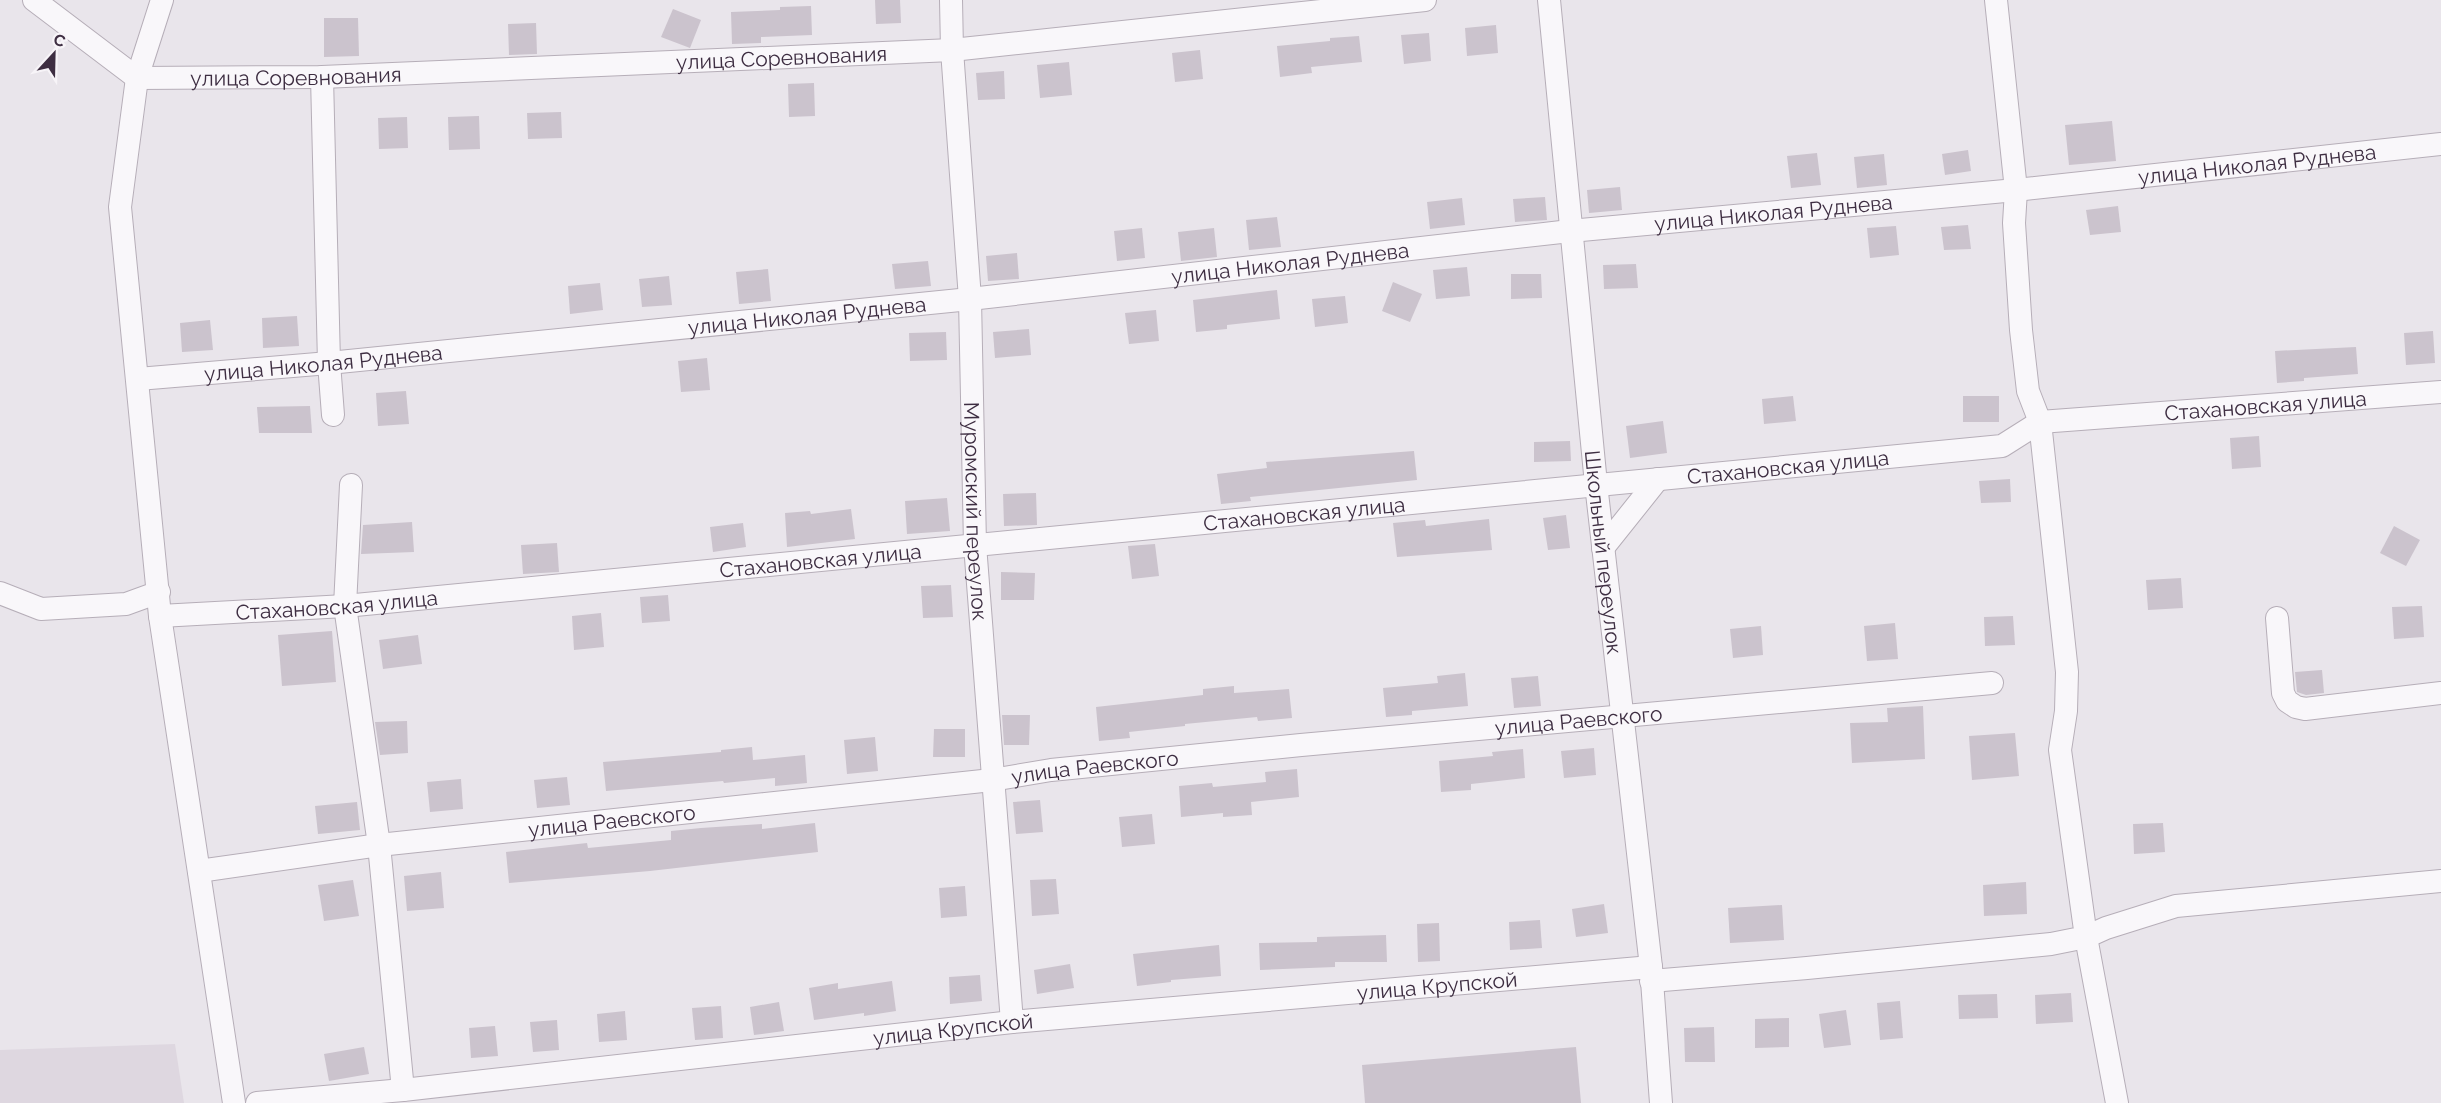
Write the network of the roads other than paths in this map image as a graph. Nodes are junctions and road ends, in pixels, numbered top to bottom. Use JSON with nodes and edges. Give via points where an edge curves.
{"nodes":[{"id":1,"x":34,"y":0,"type":"edge"},
{"id":2,"x":162,"y":0,"type":"edge"},
{"id":3,"x":951,"y":0,"type":"edge"},
{"id":4,"x":1425,"y":0,"type":"edge"},
{"id":5,"x":1549,"y":0,"type":"edge"},
{"id":6,"x":1996,"y":0,"type":"edge"},
{"id":7,"x":952,"y":50,"type":"junction"},
{"id":8,"x":322,"y":77,"type":"junction"},
{"id":9,"x":137,"y":78,"type":"junction"},
{"id":10,"x":2441,"y":144,"type":"edge"},
{"id":11,"x":2016,"y":190,"type":"junction"},
{"id":12,"x":1570,"y":231,"type":"junction"},
{"id":13,"x":970,"y":299,"type":"junction"},
{"id":14,"x":329,"y":363,"type":"junction"},
{"id":15,"x":138,"y":379,"type":"junction"},
{"id":16,"x":2441,"y":392,"type":"edge"},
{"id":17,"x":333,"y":416,"type":"dead end"},
{"id":18,"x":2040,"y":422,"type":"junction"},
{"id":19,"x":1658,"y":479,"type":"junction"},
{"id":20,"x":1596,"y":484,"type":"junction"},
{"id":21,"x":351,"y":485,"type":"dead end"},
{"id":22,"x":975,"y":544,"type":"junction"},
{"id":23,"x":1603,"y":548,"type":"junction"},
{"id":24,"x":159,"y":592,"type":"junction"},
{"id":25,"x":0,"y":593,"type":"edge"},
{"id":26,"x":345,"y":606,"type":"junction"},
{"id":27,"x":160,"y":616,"type":"junction"},
{"id":28,"x":2277,"y":618,"type":"dead end"},
{"id":29,"x":1992,"y":683,"type":"dead end"},
{"id":30,"x":2441,"y":693,"type":"edge"},
{"id":31,"x":1622,"y":716,"type":"junction"},
{"id":32,"x":992,"y":780,"type":"junction"},
{"id":33,"x":379,"y":845,"type":"junction"},
{"id":34,"x":199,"y":871,"type":"junction"},
{"id":35,"x":2441,"y":881,"type":"edge"},
{"id":36,"x":2086,"y":937,"type":"junction"},
{"id":37,"x":1651,"y":974,"type":"junction"},
{"id":38,"x":1012,"y":1022,"type":"junction"},
{"id":39,"x":403,"y":1090,"type":"junction"},
{"id":40,"x":234,"y":1103,"type":"edge"},
{"id":41,"x":257,"y":1103,"type":"edge"},
{"id":42,"x":1661,"y":1103,"type":"edge"},
{"id":43,"x":2118,"y":1103,"type":"edge"}],
"edges":[{"from":1,"to":9,"type":"street"},
{"from":2,"to":9,"type":"street"},
{"from":3,"to":7,"type":"street","name":"Муромский переулок"},
{"from":4,"to":7,"type":"street","name":"улица Соревнования"},
{"from":5,"to":12,"type":"street","name":"Школьный переулок"},
{"from":6,"to":11,"type":"street"},
{"from":7,"to":8,"type":"street","name":"улица Соревнования"},
{"from":7,"to":13,"type":"street","name":"Муромский переулок"},
{"from":8,"to":9,"type":"street","name":"улица Соревнования"},
{"from":8,"to":14,"type":"street"},
{"from":9,"to":15,"type":"street","via":[[120,207]]},
{"from":10,"to":11,"type":"street","name":"улица Николая Руднева"},
{"from":11,"to":12,"type":"street","name":"улица Николая Руднева"},
{"from":11,"to":18,"type":"street","via":[[2014,223],[2021,330],[2028,391]]},
{"from":12,"to":13,"type":"street","name":"улица Николая Руднева"},
{"from":12,"to":20,"type":"street","name":"Школьный переулок"},
{"from":13,"to":14,"type":"street","name":"улица Николая Руднева"},
{"from":13,"to":22,"type":"street","name":"Муромский переулок"},
{"from":14,"to":15,"type":"street","name":"улица Николая Руднева"},
{"from":14,"to":17,"type":"street"},
{"from":15,"to":24,"type":"street"},
{"from":16,"to":18,"type":"street","name":"Стахановская улица"},
{"from":18,"to":19,"type":"street","name":"Стахановская улица","via":[[2002,446]]},
{"from":18,"to":36,"type":"street","via":[[2067,672],[2060,750]]},
{"from":19,"to":20,"type":"street","name":"Стахановская улица"},
{"from":19,"to":23,"type":"street"},
{"from":20,"to":22,"type":"street","name":"Стахановская улица"},
{"from":20,"to":23,"type":"street","name":"Школьный переулок"},
{"from":21,"to":26,"type":"street"},
{"from":22,"to":26,"type":"street","name":"Стахановская улица"},
{"from":22,"to":32,"type":"street","name":"Муромский переулок"},
{"from":23,"to":31,"type":"street","name":"Школьный переулок"},
{"from":24,"to":25,"type":"street","via":[[126,604],[41,609]]},
{"from":24,"to":27,"type":"street"},
{"from":26,"to":27,"type":"street","name":"Стахановская улица"},
{"from":26,"to":33,"type":"street"},
{"from":27,"to":34,"type":"street"},
{"from":28,"to":30,"type":"street","via":[[2283,693],[2296,707],[2323,708]]},
{"from":29,"to":31,"type":"street","name":"улица Раевского"},
{"from":31,"to":32,"type":"street","name":"улица Раевского","via":[[1051,770]]},
{"from":31,"to":37,"type":"street","name":"Школьный переулок"},
{"from":32,"to":33,"type":"street","name":"улица Раевского"},
{"from":32,"to":38,"type":"street","name":"Муромский переулок"},
{"from":33,"to":34,"type":"street","name":"улица Раевского"},
{"from":33,"to":39,"type":"street"},
{"from":34,"to":40,"type":"street"},
{"from":35,"to":36,"type":"street","name":"улица Крупской","via":[[2176,906]]},
{"from":36,"to":37,"type":"street","name":"улица Крупской","via":[[2051,944],[1807,968]]},
{"from":36,"to":43,"type":"street"},
{"from":37,"to":38,"type":"street","name":"улица Крупской"},
{"from":37,"to":42,"type":"street","name":"Школьный переулок"},
{"from":38,"to":39,"type":"street","name":"улица Крупской"},
{"from":39,"to":41,"type":"street","name":"улица Крупской"}]}
